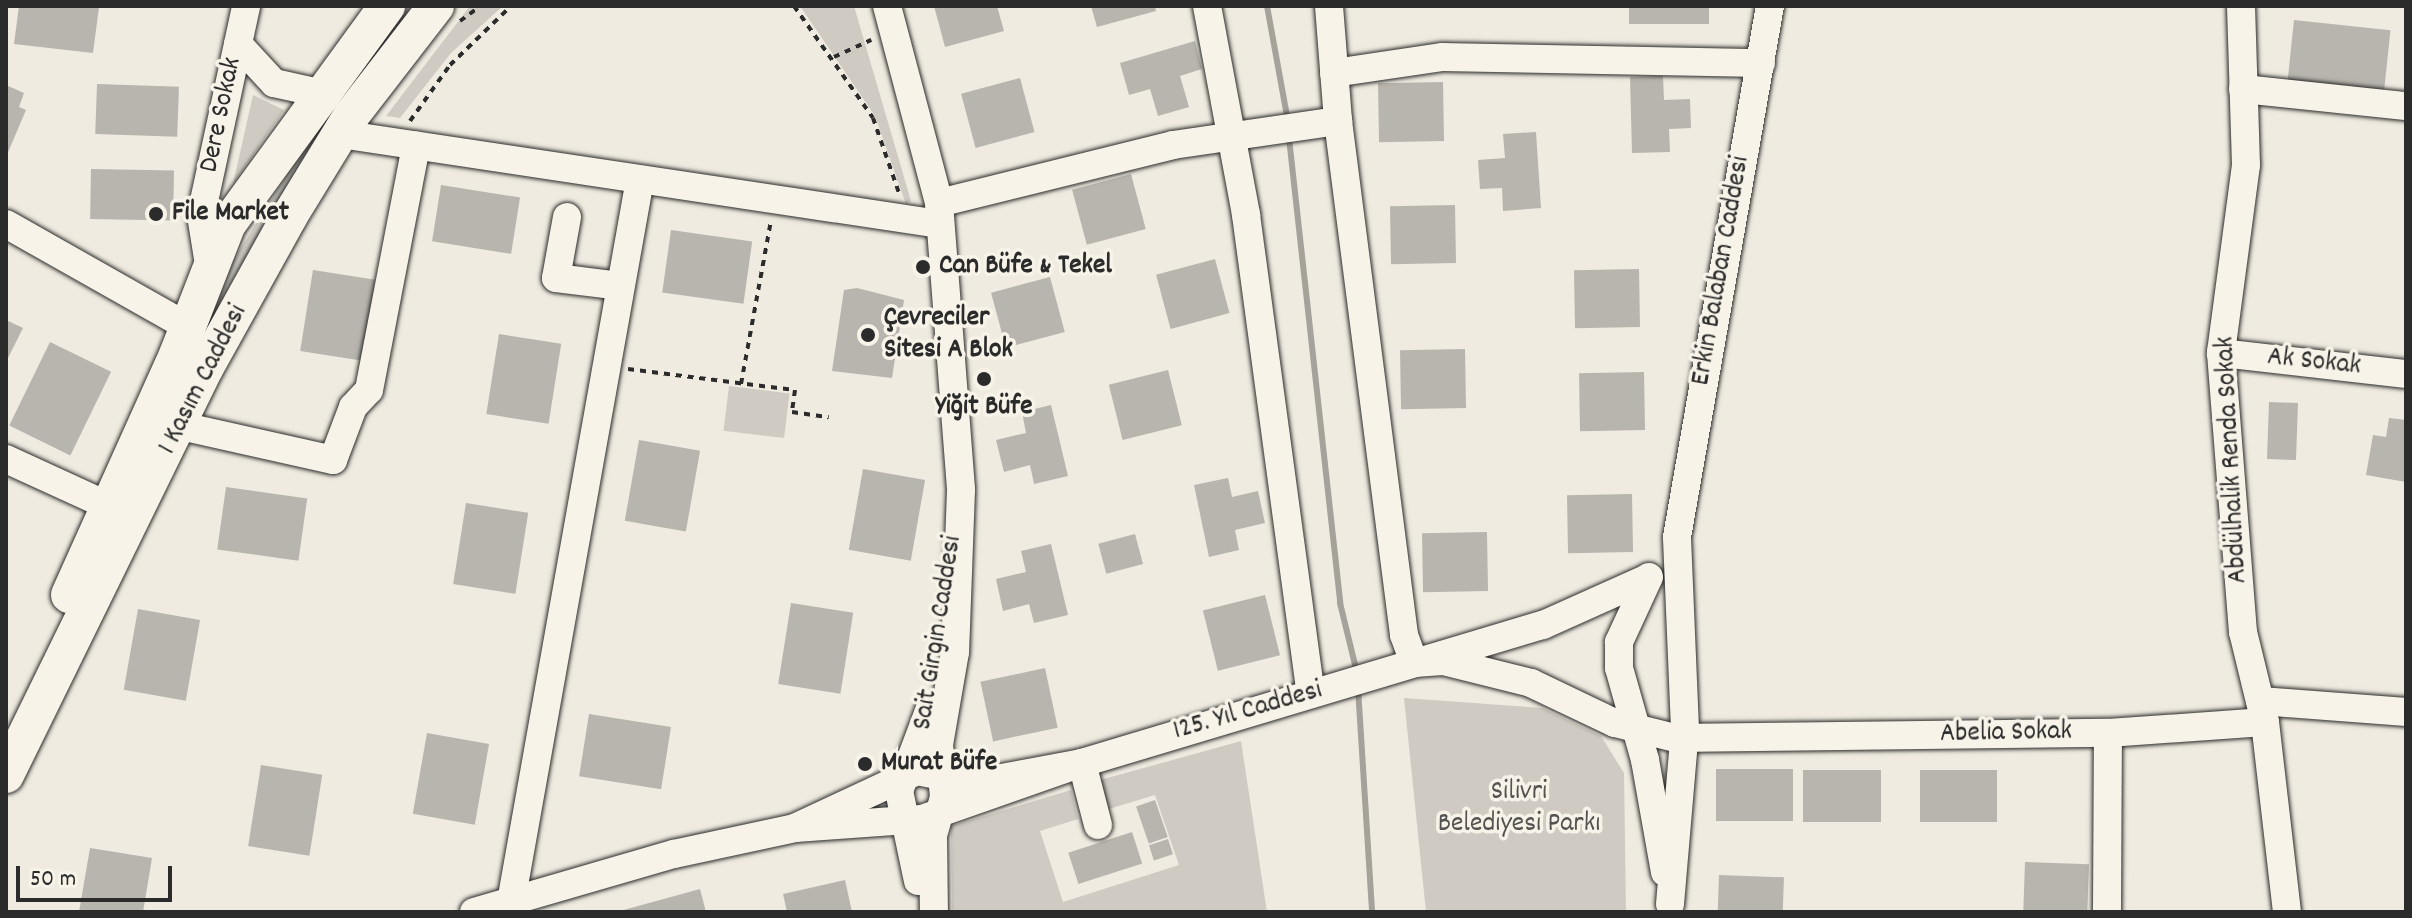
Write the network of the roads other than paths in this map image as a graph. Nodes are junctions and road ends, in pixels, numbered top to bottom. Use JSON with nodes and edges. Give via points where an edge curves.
{"nodes":[{"id":1,"x":246,"y":6,"type":"edge"},
{"id":2,"x":387,"y":6,"type":"edge"},
{"id":3,"x":887,"y":6,"type":"edge"},
{"id":4,"x":1207,"y":6,"type":"edge"},
{"id":5,"x":1329,"y":6,"type":"edge"},
{"id":6,"x":1770,"y":6,"type":"edge"},
{"id":7,"x":2241,"y":6,"type":"edge"},
{"id":8,"x":444,"y":21,"type":"edge"},
{"id":9,"x":238,"y":44,"type":"junction"},
{"id":10,"x":1761,"y":63,"type":"junction"},
{"id":11,"x":1334,"y":73,"type":"junction"},
{"id":12,"x":2243,"y":89,"type":"junction"},
{"id":13,"x":319,"y":93,"type":"junction"},
{"id":14,"x":2406,"y":106,"type":"edge"},
{"id":15,"x":1338,"y":121,"type":"junction"},
{"id":16,"x":415,"y":130,"type":"junction"},
{"id":17,"x":340,"y":134,"type":"junction"},
{"id":18,"x":1234,"y":137,"type":"junction"},
{"id":19,"x":640,"y":179,"type":"junction"},
{"id":20,"x":939,"y":214,"type":"junction"},
{"id":21,"x":567,"y":217,"type":"dead end"},
{"id":22,"x":6,"y":224,"type":"edge"},
{"id":23,"x":210,"y":271,"type":"junction"},
{"id":24,"x":620,"y":286,"type":"junction"},
{"id":25,"x":191,"y":349,"type":"junction"},
{"id":26,"x":2221,"y":353,"type":"junction"},
{"id":27,"x":2406,"y":374,"type":"edge"},
{"id":28,"x":181,"y":426,"type":"junction"},
{"id":29,"x":6,"y":459,"type":"edge"},
{"id":30,"x":961,"y":490,"type":"junction"},
{"id":31,"x":111,"y":507,"type":"junction"},
{"id":32,"x":1677,"y":537,"type":"junction"},
{"id":33,"x":1648,"y":578,"type":"junction"},
{"id":34,"x":1630,"y":614,"type":"junction"},
{"id":35,"x":1543,"y":625,"type":"junction"},
{"id":36,"x":1679,"y":655,"type":"junction"},
{"id":37,"x":1414,"y":663,"type":"junction"},
{"id":38,"x":1311,"y":694,"type":"junction"},
{"id":39,"x":1682,"y":703,"type":"junction"},
{"id":40,"x":2263,"y":712,"type":"junction"},
{"id":41,"x":2406,"y":712,"type":"edge"},
{"id":42,"x":1625,"y":726,"type":"junction"},
{"id":43,"x":6,"y":728,"type":"edge"},
{"id":44,"x":2108,"y":733,"type":"junction"},
{"id":45,"x":1746,"y":736,"type":"junction"},
{"id":46,"x":1684,"y":739,"type":"junction"},
{"id":47,"x":1082,"y":763,"type":"junction"},
{"id":48,"x":943,"y":774,"type":"junction"},
{"id":49,"x":6,"y":775,"type":"edge"},
{"id":50,"x":906,"y":776,"type":"junction"},
{"id":51,"x":942,"y":813,"type":"junction"},
{"id":52,"x":909,"y":820,"type":"junction"},
{"id":53,"x":1098,"y":825,"type":"dead end"},
{"id":54,"x":795,"y":828,"type":"junction"},
{"id":55,"x":511,"y":902,"type":"junction"},
{"id":56,"x":1670,"y":908,"type":"edge"},
{"id":57,"x":474,"y":912,"type":"edge"},
{"id":58,"x":918,"y":912,"type":"edge"},
{"id":59,"x":934,"y":912,"type":"edge"},
{"id":60,"x":2107,"y":912,"type":"edge"},
{"id":61,"x":2287,"y":912,"type":"edge"}],
"edges":[{"from":1,"to":9,"type":"street","name":"Dere Sokak"},
{"from":2,"to":13,"type":"main road","name":"1 Kasım Caddesi"},
{"from":3,"to":20,"type":"street","name":"Sait Girgin Caddesi"},
{"from":4,"to":18,"type":"street"},
{"from":5,"to":11,"type":"street"},
{"from":6,"to":10,"type":"street","name":"Erkin Balaban Caddesi"},
{"from":7,"to":12,"type":"street","name":"Abdülhalik Renda Sokak"},
{"from":8,"to":17,"type":"main road","name":"1 Kasım Caddesi"},
{"from":9,"to":13,"type":"street","via":[[274,83]]},
{"from":9,"to":23,"type":"street","name":"Dere Sokak","via":[[201,215]]},
{"from":10,"to":11,"type":"street","via":[[1443,57]]},
{"from":10,"to":32,"type":"street","name":"Erkin Balaban Caddesi"},
{"from":11,"to":15,"type":"street"},
{"from":12,"to":14,"type":"street"},
{"from":12,"to":26,"type":"street","name":"Abdülhalik Renda Sokak","via":[[2246,165]]},
{"from":13,"to":23,"type":"main road","name":"1 Kasım Caddesi","via":[[228,224]]},
{"from":15,"to":18,"type":"street"},
{"from":15,"to":37,"type":"street","via":[[1404,635]]},
{"from":16,"to":17,"type":"street"},
{"from":16,"to":19,"type":"street"},
{"from":16,"to":28,"type":"street","via":[[369,390],[353,407],[333,460]]},
{"from":17,"to":25,"type":"main road","name":"1 Kasım Caddesi"},
{"from":18,"to":20,"type":"street","via":[[1173,145]]},
{"from":18,"to":38,"type":"street"},
{"from":19,"to":20,"type":"street","via":[[774,202]]},
{"from":19,"to":24,"type":"street"},
{"from":20,"to":30,"type":"street","name":"Sait Girgin Caddesi"},
{"from":21,"to":24,"type":"street","via":[[556,278]]},
{"from":22,"to":25,"type":"street"},
{"from":23,"to":25,"type":"main road","name":"1 Kasım Caddesi"},
{"from":24,"to":55,"type":"street"},
{"from":25,"to":28,"type":"main road","name":"1 Kasım Caddesi"},
{"from":25,"to":31,"type":"main road","name":"1 Kasım Caddesi"},
{"from":26,"to":27,"type":"street","name":"Ak Sokak"},
{"from":26,"to":40,"type":"street","name":"Abdülhalik Renda Sokak","via":[[2243,632]]},
{"from":28,"to":49,"type":"main road","name":"1 Kasım Caddesi"},
{"from":29,"to":31,"type":"street"},
{"from":30,"to":48,"type":"street","name":"Sait Girgin Caddesi","via":[[955,652],[939,745]]},
{"from":30,"to":50,"type":"street","name":"Sait Girgin Caddesi","via":[[927,729]]},
{"from":31,"to":43,"type":"main road","name":"1 Kasım Caddesi"},
{"from":32,"to":33,"type":"street","name":"Erkin Balaban Caddesi"},
{"from":32,"to":36,"type":"street","name":"Erkin Balaban Caddesi"},
{"from":33,"to":34,"type":"street","name":"Erkin Balaban Caddesi"},
{"from":33,"to":35,"type":"street"},
{"from":34,"to":35,"type":"street"},
{"from":34,"to":36,"type":"street","via":[[1664,629]]},
{"from":34,"to":42,"type":"street","name":"Erkin Balaban Caddesi","via":[[1619,642]]},
{"from":35,"to":37,"type":"street","name":"125. Yıl Caddesi"},
{"from":36,"to":39,"type":"street","name":"Erkin Balaban Caddesi"},
{"from":37,"to":38,"type":"street","name":"125. Yıl Caddesi"},
{"from":37,"to":42,"type":"street","via":[[1443,661],[1531,683]]},
{"from":38,"to":47,"type":"street","name":"125. Yıl Caddesi"},
{"from":39,"to":45,"type":"street","via":[[1689,721],[1700,728]]},
{"from":39,"to":46,"type":"street","name":"Erkin Balaban Caddesi"},
{"from":40,"to":41,"type":"street","name":"Abelia Sokak"},
{"from":40,"to":44,"type":"street","name":"Abelia Sokak"},
{"from":40,"to":61,"type":"street","name":"Abdülhalik Renda Sokak"},
{"from":42,"to":46,"type":"street"},
{"from":42,"to":56,"type":"street","name":"Erkin Balaban Caddesi","via":[[1652,794]]},
{"from":44,"to":45,"type":"street","name":"Abelia Sokak"},
{"from":44,"to":60,"type":"street"},
{"from":45,"to":46,"type":"street"},
{"from":46,"to":56,"type":"street","name":"Erkin Balaban Caddesi"},
{"from":47,"to":48,"type":"street","name":"125. Yıl Caddesi","via":[[975,783]]},
{"from":47,"to":51,"type":"street","name":"125. Yıl Caddesi"},
{"from":47,"to":53,"type":"street"},
{"from":48,"to":50,"type":"street","name":"125. Yıl Caddesi","via":[[917,771]]},
{"from":48,"to":51,"type":"street","name":"Sait Girgin Caddesi"},
{"from":50,"to":52,"type":"street","name":"Sait Girgin Caddesi","via":[[899,791]]},
{"from":50,"to":54,"type":"street","name":"125. Yıl Caddesi"},
{"from":51,"to":52,"type":"street","name":"125. Yıl Caddesi"},
{"from":51,"to":59,"type":"street","name":"Sait Girgin Caddesi","via":[[933,835]]},
{"from":52,"to":54,"type":"street","name":"125. Yıl Caddesi"},
{"from":52,"to":58,"type":"street","name":"Sait Girgin Caddesi"},
{"from":54,"to":55,"type":"street","name":"125. Yıl Caddesi","via":[[674,854]]},
{"from":55,"to":57,"type":"street","name":"125. Yıl Caddesi"}]}
